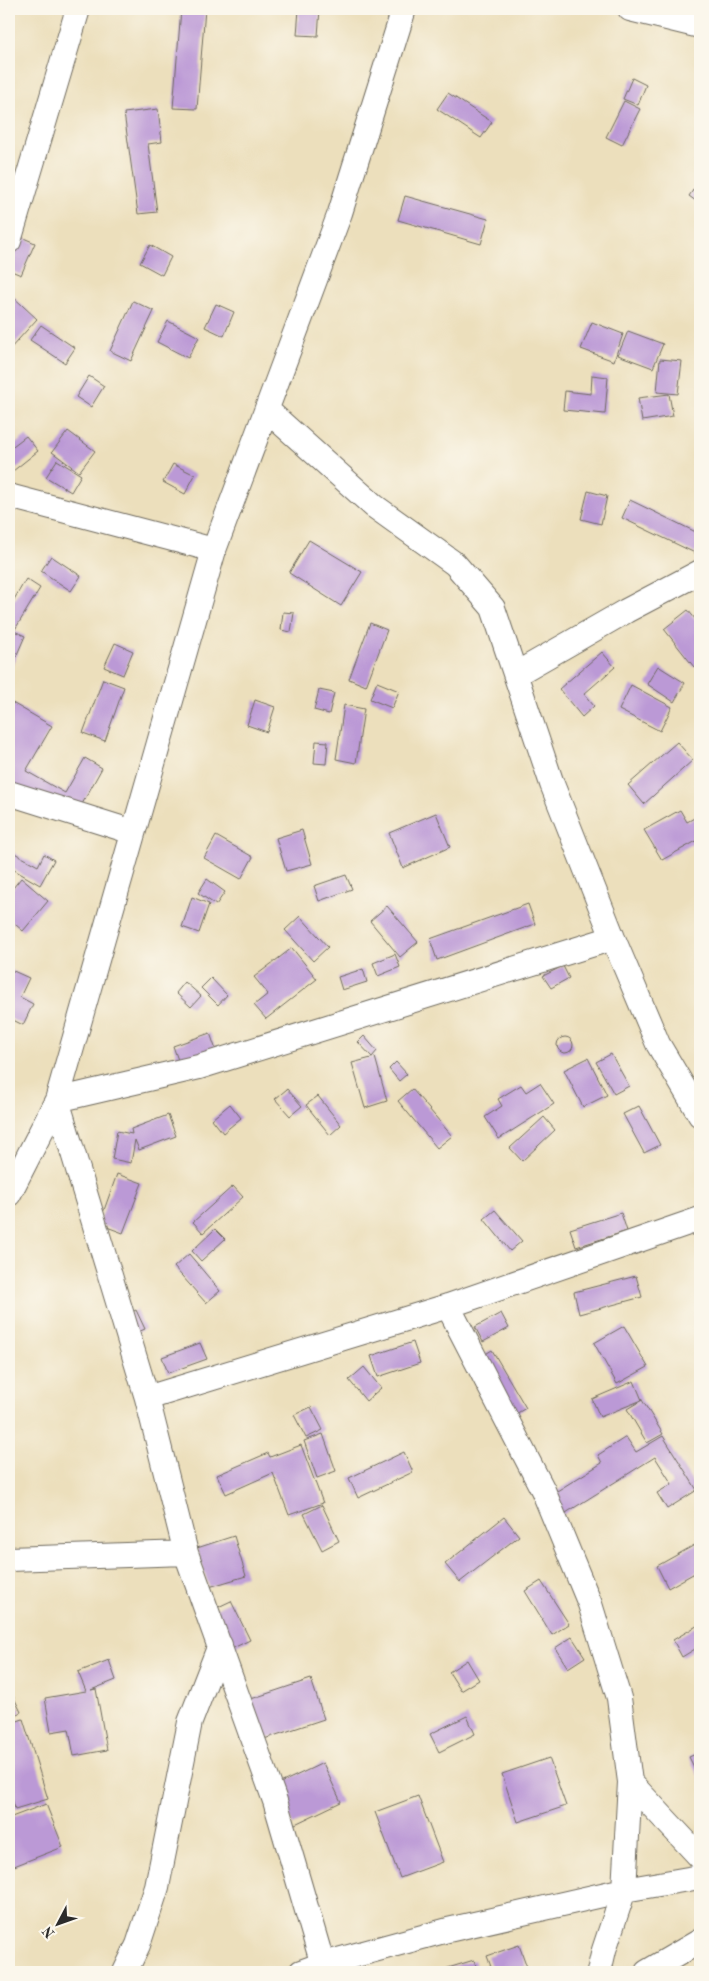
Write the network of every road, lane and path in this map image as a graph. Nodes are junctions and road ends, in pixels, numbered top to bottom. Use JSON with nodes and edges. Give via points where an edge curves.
{"nodes":[{"id":1,"x":78,"y":9,"type":"edge"},
{"id":2,"x":404,"y":9,"type":"edge"},
{"id":3,"x":630,"y":9,"type":"edge"},
{"id":4,"x":700,"y":26,"type":"edge"},
{"id":5,"x":9,"y":242,"type":"edge"},
{"id":6,"x":267,"y":410,"type":"junction"},
{"id":7,"x":9,"y":496,"type":"edge"},
{"id":8,"x":214,"y":550,"type":"junction"},
{"id":9,"x":700,"y":572,"type":"edge"},
{"id":10,"x":516,"y":674,"type":"junction"},
{"id":11,"x":9,"y":792,"type":"edge"},
{"id":12,"x":133,"y":832,"type":"junction"},
{"id":13,"x":613,"y":938,"type":"junction"},
{"id":14,"x":57,"y":1100,"type":"junction"},
{"id":15,"x":700,"y":1115,"type":"edge"},
{"id":16,"x":9,"y":1192,"type":"edge"},
{"id":17,"x":700,"y":1219,"type":"edge"},
{"id":18,"x":448,"y":1306,"type":"junction"},
{"id":19,"x":147,"y":1398,"type":"junction"},
{"id":20,"x":186,"y":1553,"type":"junction"},
{"id":21,"x":9,"y":1559,"type":"edge"},
{"id":22,"x":220,"y":1645,"type":"junction"},
{"id":23,"x":630,"y":1782,"type":"junction"},
{"id":24,"x":700,"y":1857,"type":"edge"},
{"id":25,"x":700,"y":1877,"type":"edge"},
{"id":26,"x":624,"y":1890,"type":"junction"},
{"id":27,"x":700,"y":1941,"type":"edge"},
{"id":28,"x":324,"y":1968,"type":"edge"},
{"id":29,"x":125,"y":1972,"type":"edge"},
{"id":30,"x":301,"y":1972,"type":"edge"},
{"id":31,"x":599,"y":1972,"type":"edge"},
{"id":32,"x":647,"y":1972,"type":"edge"}],
"edges":[{"from":1,"to":5,"type":"street"},
{"from":2,"to":6,"type":"street","via":[[340,213]]},
{"from":3,"to":4,"type":"street"},
{"from":6,"to":8,"type":"street"},
{"from":6,"to":10,"type":"street","via":[[374,506],[455,564],[493,608]]},
{"from":7,"to":8,"type":"street"},
{"from":8,"to":12,"type":"street"},
{"from":9,"to":10,"type":"street"},
{"from":10,"to":13,"type":"street","via":[[552,784]]},
{"from":11,"to":12,"type":"street"},
{"from":12,"to":14,"type":"street"},
{"from":13,"to":14,"type":"street","via":[[199,1067]]},
{"from":13,"to":15,"type":"street","via":[[658,1044]]},
{"from":14,"to":16,"type":"street"},
{"from":14,"to":19,"type":"street"},
{"from":17,"to":18,"type":"street"},
{"from":18,"to":19,"type":"street"},
{"from":18,"to":23,"type":"street","via":[[543,1490],[590,1604],[619,1698]]},
{"from":19,"to":20,"type":"street"},
{"from":20,"to":21,"type":"street"},
{"from":20,"to":22,"type":"street"},
{"from":22,"to":28,"type":"street","via":[[275,1801]]},
{"from":22,"to":29,"type":"street","via":[[190,1722],[157,1887],[138,1945]]},
{"from":23,"to":24,"type":"street"},
{"from":23,"to":26,"type":"street"},
{"from":25,"to":26,"type":"street"},
{"from":26,"to":28,"type":"street","via":[[448,1930]]},
{"from":26,"to":31,"type":"street"},
{"from":27,"to":32,"type":"street"},
{"from":28,"to":30,"type":"street"}]}
